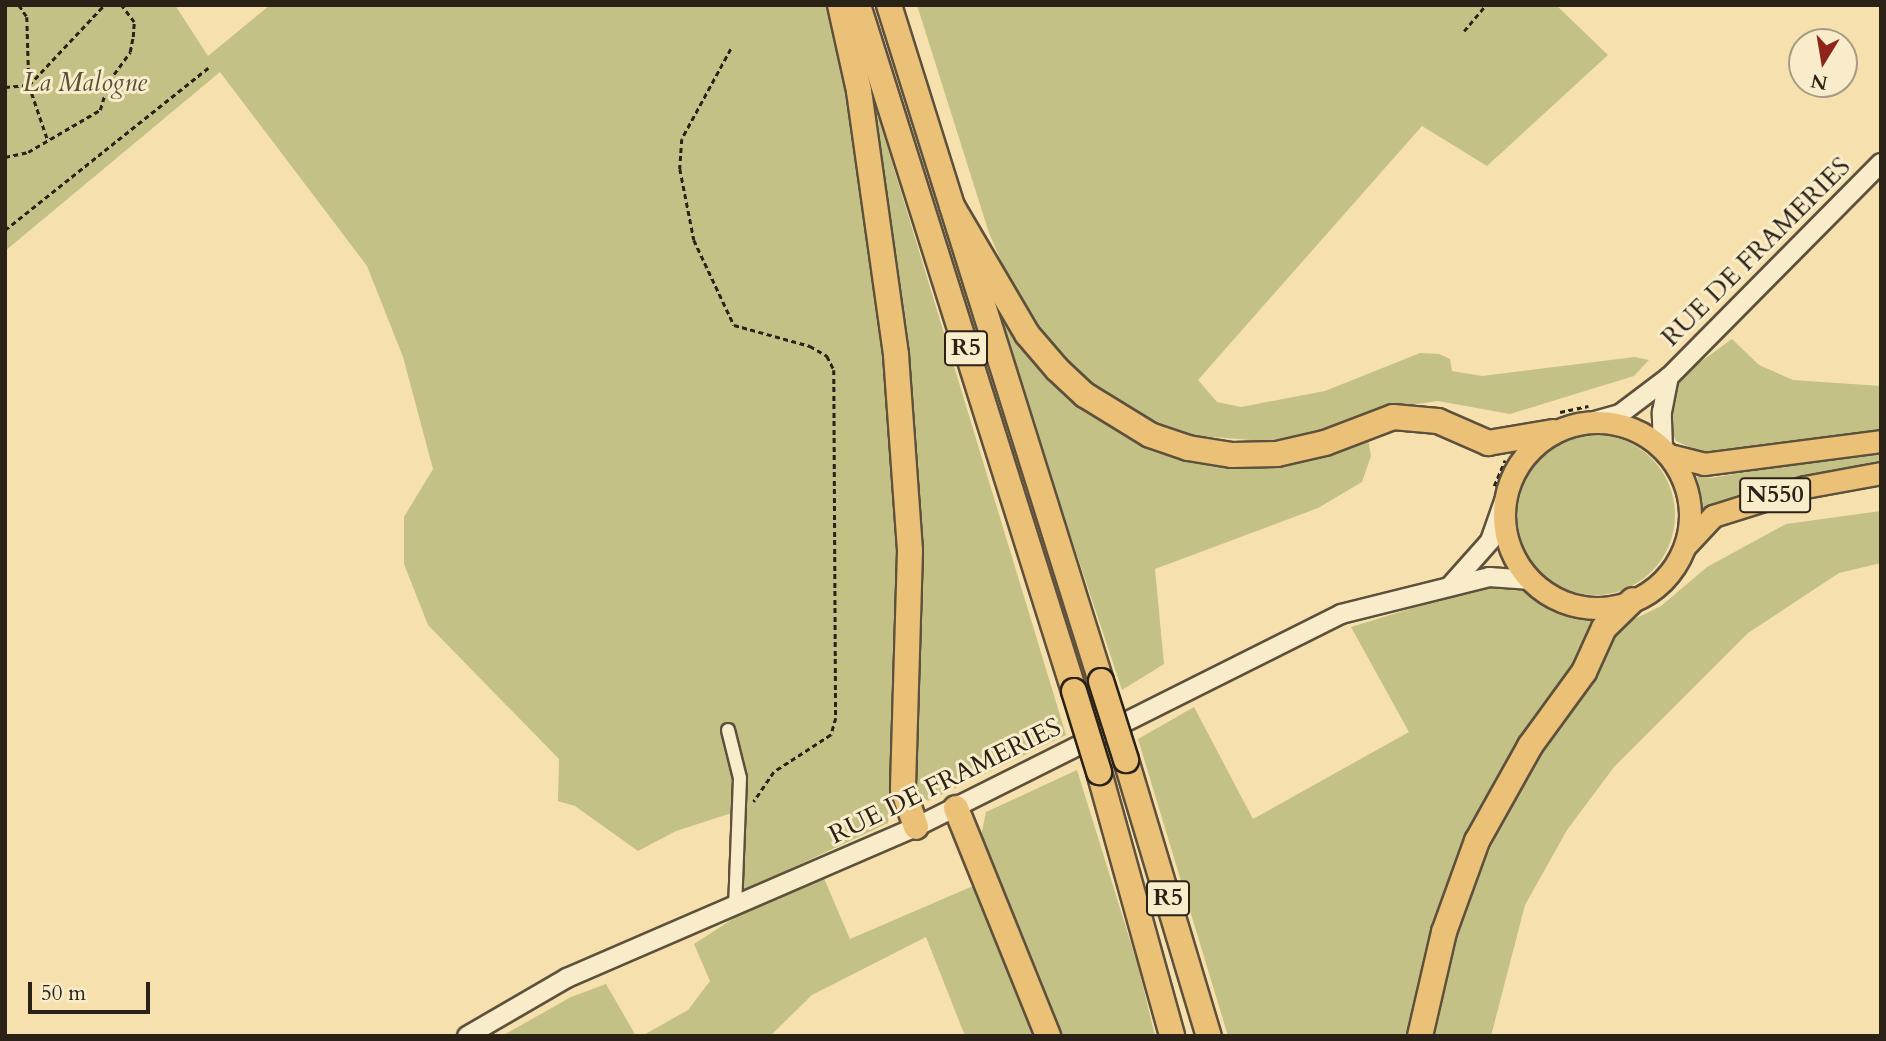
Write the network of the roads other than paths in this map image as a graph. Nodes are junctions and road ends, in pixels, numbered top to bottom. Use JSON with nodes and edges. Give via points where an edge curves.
{"nodes":[{"id":1,"x":840,"y":5,"type":"edge"},
{"id":2,"x":858,"y":5,"type":"edge"},
{"id":3,"x":889,"y":5,"type":"edge"},
{"id":4,"x":1881,"y":163,"type":"edge"},
{"id":5,"x":952,"y":206,"type":"junction"},
{"id":6,"x":1669,"y":377,"type":"junction"},
{"id":7,"x":1597,"y":413,"type":"junction"},
{"id":8,"x":1553,"y":423,"type":"junction"},
{"id":9,"x":1881,"y":441,"type":"edge"},
{"id":10,"x":1666,"y":452,"type":"junction"},
{"id":11,"x":1881,"y":473,"type":"edge"},
{"id":12,"x":1498,"y":498,"type":"junction"},
{"id":13,"x":1685,"y":547,"type":"junction"},
{"id":14,"x":1531,"y":580,"type":"junction"},
{"id":15,"x":1451,"y":585,"type":"junction"},
{"id":16,"x":1633,"y":600,"type":"junction"},
{"id":17,"x":728,"y":730,"type":"dead end"},
{"id":18,"x":956,"y":808,"type":"junction"},
{"id":19,"x":916,"y":827,"type":"junction"},
{"id":20,"x":735,"y":907,"type":"junction"},
{"id":21,"x":467,"y":1036,"type":"edge"},
{"id":22,"x":1048,"y":1036,"type":"edge"},
{"id":23,"x":1172,"y":1036,"type":"edge"},
{"id":24,"x":1209,"y":1036,"type":"edge"},
{"id":25,"x":1420,"y":1036,"type":"edge"}],
"edges":[{"from":1,"to":19,"type":"highway","via":[[859,91],[896,355],[909,551],[903,789]]},
{"from":2,"to":23,"type":"highway","number":"R5","bridge":true,"via":[[1099,772]]},
{"from":3,"to":5,"type":"highway","number":"R5"},
{"from":4,"to":6,"type":"main road","name":"RUE DE FRAMERIES"},
{"from":5,"to":8,"type":"highway","via":[[1027,334],[1056,369],[1118,419],[1150,435],[1188,448],[1232,455],[1277,454],[1325,443],[1393,416],[1438,421],[1488,443]]},
{"from":5,"to":24,"type":"highway","number":"R5","bridge":true},
{"from":6,"to":7,"type":"main road","name":"RUE DE FRAMERIES","via":[[1620,414]]},
{"from":6,"to":10,"type":"main road","via":[[1662,412]]},
{"from":7,"to":8,"type":"highway"},
{"from":7,"to":10,"type":"highway","via":[[1632,428]]},
{"from":8,"to":12,"type":"highway"},
{"from":9,"to":10,"type":"highway","number":"N550","via":[[1704,464]]},
{"from":10,"to":13,"type":"highway","via":[[1687,489],[1690,518]]},
{"from":11,"to":13,"type":"highway","number":"N550","via":[[1805,487],[1713,516]]},
{"from":12,"to":14,"type":"highway","via":[[1511,552]]},
{"from":12,"to":15,"type":"main road","via":[[1490,541]]},
{"from":13,"to":16,"type":"highway","via":[[1664,579]]},
{"from":14,"to":15,"type":"main road","name":"RUE DE FRAMERIES","via":[[1489,577]]},
{"from":14,"to":16,"type":"highway","via":[[1561,601],[1578,606],[1615,606]]},
{"from":15,"to":18,"type":"main road","name":"RUE DE FRAMERIES","via":[[1341,614]]},
{"from":16,"to":25,"type":"highway","via":[[1604,628],[1584,672],[1530,746],[1477,841],[1444,932]]},
{"from":17,"to":20,"type":"street","via":[[740,778]]},
{"from":18,"to":19,"type":"main road","name":"RUE DE FRAMERIES"},
{"from":18,"to":22,"type":"highway"},
{"from":19,"to":20,"type":"main road","name":"RUE DE FRAMERIES"},
{"from":20,"to":21,"type":"main road","name":"RUE DE FRAMERIES","via":[[567,978]]}]}
